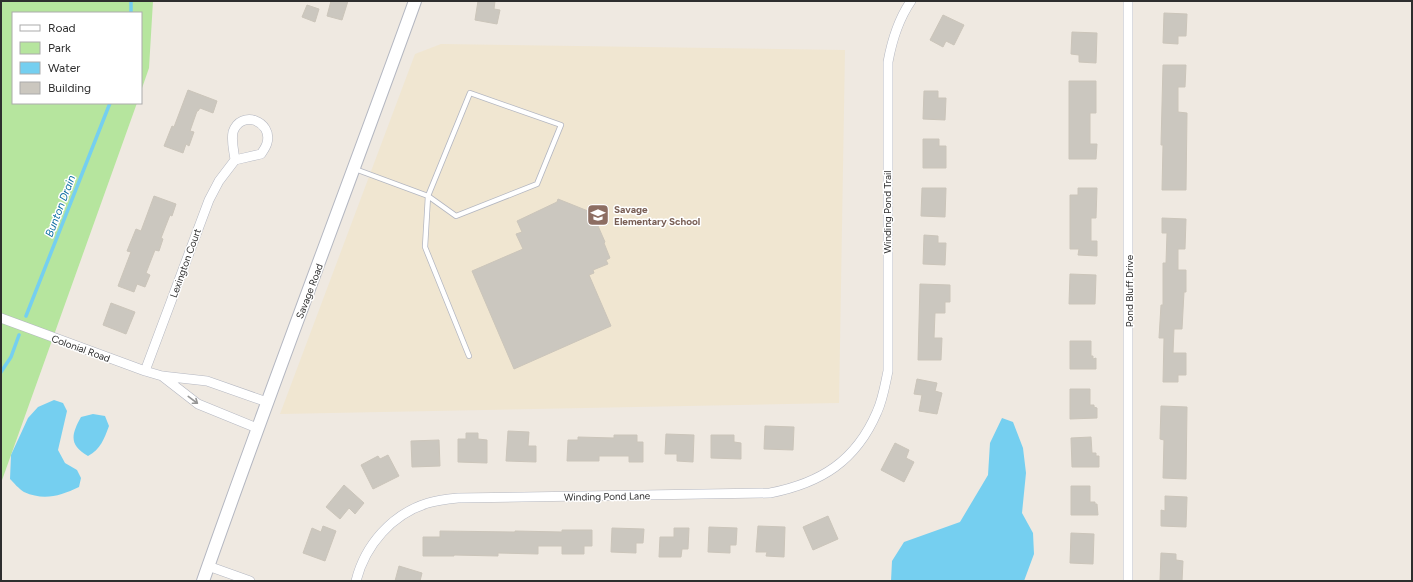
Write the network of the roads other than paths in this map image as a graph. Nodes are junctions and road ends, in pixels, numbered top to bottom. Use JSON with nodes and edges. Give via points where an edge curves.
{"nodes":[{"id":1,"x":415,"y":1,"type":"edge"},
{"id":2,"x":911,"y":1,"type":"edge"},
{"id":3,"x":1128,"y":1,"type":"edge"},
{"id":4,"x":235,"y":160,"type":"junction"},
{"id":5,"x":355,"y":169,"type":"junction"},
{"id":6,"x":428,"y":196,"type":"junction"},
{"id":7,"x":1,"y":318,"type":"edge"},
{"id":8,"x":469,"y":356,"type":"dead end"},
{"id":9,"x":145,"y":371,"type":"junction"},
{"id":10,"x":162,"y":376,"type":"junction"},
{"id":11,"x":267,"y":402,"type":"junction"},
{"id":12,"x":870,"y":424,"type":"joint"},
{"id":13,"x":258,"y":428,"type":"junction"},
{"id":14,"x":208,"y":566,"type":"junction"},
{"id":15,"x":203,"y":581,"type":"edge"},
{"id":16,"x":250,"y":581,"type":"edge"},
{"id":17,"x":356,"y":581,"type":"edge"},
{"id":18,"x":1128,"y":581,"type":"edge"}],
"edges":[{"from":1,"to":5,"type":"street","name":"Savage Road"},
{"from":2,"to":12,"type":"street","name":"Winding Pond Trail","via":[[897,26],[888,62],[888,371],[877,412]]},
{"from":3,"to":18,"type":"street","name":"Pond Bluff Drive"},
{"from":4,"to":4,"type":"street","via":[[261,154],[267,136],[259,121],[250,119],[236,125],[233,134]]},
{"from":4,"to":9,"type":"street","name":"Lexington Court","via":[[209,200]]},
{"from":5,"to":6,"type":"lane"},
{"from":5,"to":11,"type":"street","name":"Savage Road"},
{"from":6,"to":6,"type":"lane","via":[[456,216],[537,184],[561,125],[470,93]]},
{"from":6,"to":8,"type":"lane","via":[[425,248]]},
{"from":7,"to":9,"type":"street","name":"Colonial Road"},
{"from":9,"to":10,"type":"street","name":"Colonial Road"},
{"from":10,"to":11,"type":"street","name":"Colonial Road","via":[[207,381]]},
{"from":10,"to":13,"type":"street","name":"Colonial Road","one_way":true,"via":[[198,404]]},
{"from":11,"to":13,"type":"street","name":"Savage Road"},
{"from":12,"to":17,"type":"street","name":"Winding Pond Lane","via":[[852,452],[832,469],[804,485],[770,494],[458,498],[428,503],[413,509],[384,530],[364,558]]},
{"from":13,"to":14,"type":"street","name":"Savage Road"},
{"from":14,"to":15,"type":"street","name":"Savage Road"},
{"from":14,"to":16,"type":"street"}]}
